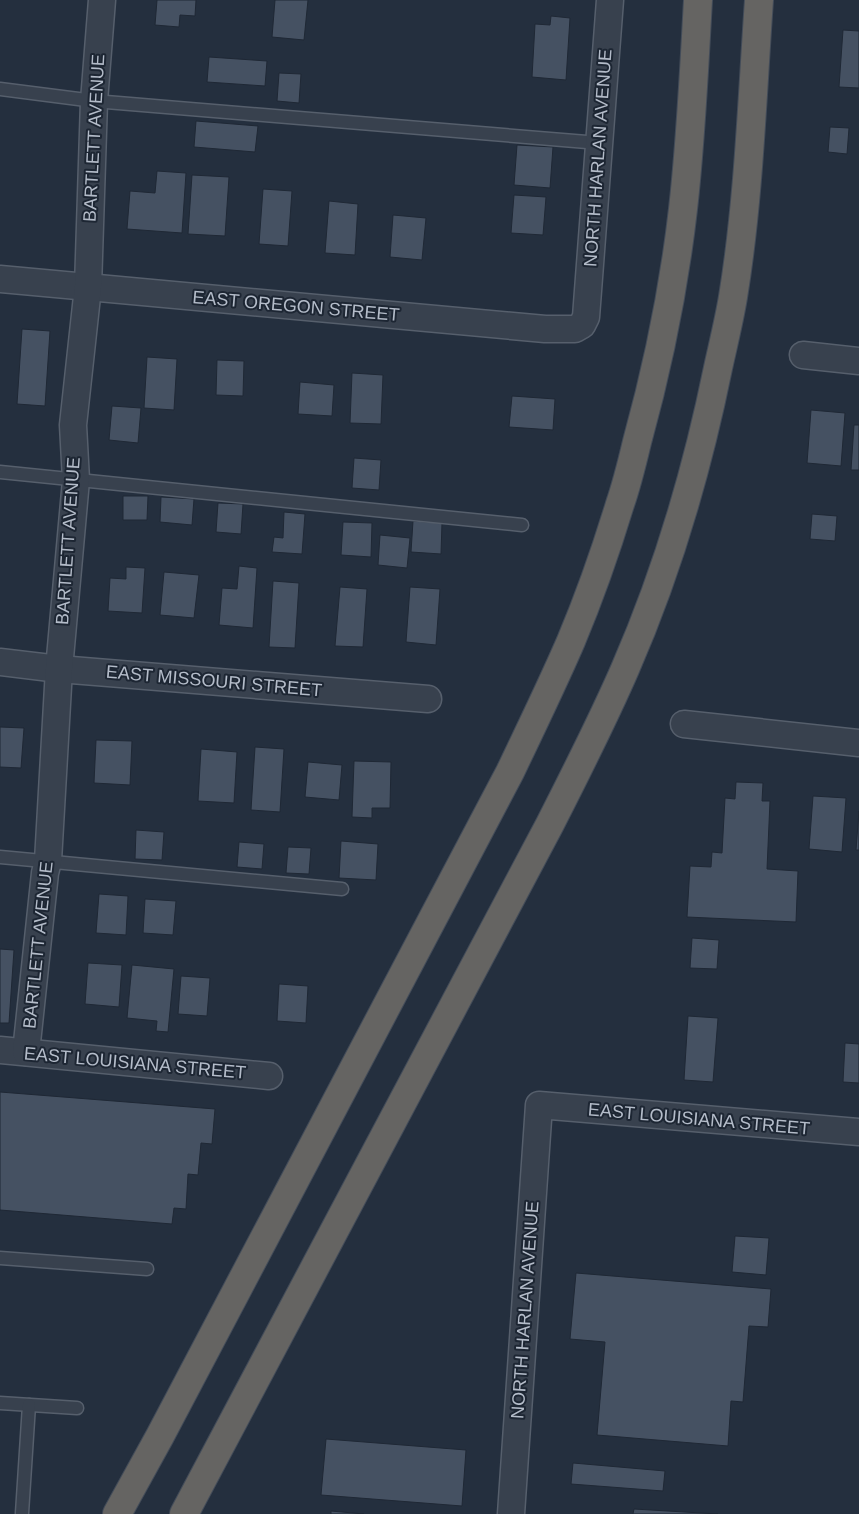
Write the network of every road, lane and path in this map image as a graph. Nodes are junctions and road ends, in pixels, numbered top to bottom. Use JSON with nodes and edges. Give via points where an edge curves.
{"nodes":[{"id":1,"x":102,"y":0,"type":"edge"},
{"id":2,"x":610,"y":0,"type":"edge"},
{"id":3,"x":698,"y":0,"type":"edge"},
{"id":4,"x":759,"y":0,"type":"edge"},
{"id":5,"x":0,"y":89,"type":"edge"},
{"id":6,"x":94,"y":101,"type":"junction"},
{"id":7,"x":599,"y":143,"type":"junction"},
{"id":8,"x":0,"y":280,"type":"edge"},
{"id":9,"x":88,"y":287,"type":"junction"},
{"id":10,"x":586,"y":317,"type":"joint"},
{"id":11,"x":803,"y":355,"type":"dead end"},
{"id":12,"x":859,"y":361,"type":"edge"},
{"id":13,"x":0,"y":472,"type":"edge"},
{"id":14,"x":76,"y":480,"type":"junction"},
{"id":15,"x":522,"y":525,"type":"dead end"},
{"id":16,"x":0,"y":662,"type":"edge"},
{"id":17,"x":59,"y":669,"type":"junction"},
{"id":18,"x":428,"y":699,"type":"dead end"},
{"id":19,"x":684,"y":724,"type":"dead end"},
{"id":20,"x":859,"y":743,"type":"edge"},
{"id":21,"x":0,"y":856,"type":"edge"},
{"id":22,"x":48,"y":861,"type":"junction"},
{"id":23,"x":342,"y":889,"type":"dead end"},
{"id":24,"x":0,"y":1050,"type":"edge"},
{"id":25,"x":26,"y":1052,"type":"junction"},
{"id":26,"x":269,"y":1076,"type":"dead end"},
{"id":27,"x":540,"y":1105,"type":"joint"},
{"id":28,"x":859,"y":1132,"type":"edge"},
{"id":29,"x":0,"y":1258,"type":"edge"},
{"id":30,"x":147,"y":1269,"type":"dead end"},
{"id":31,"x":0,"y":1403,"type":"edge"},
{"id":32,"x":29,"y":1405,"type":"junction"},
{"id":33,"x":77,"y":1408,"type":"dead end"},
{"id":34,"x":22,"y":1513,"type":"edge"},
{"id":35,"x":117,"y":1514,"type":"edge"},
{"id":36,"x":184,"y":1514,"type":"edge"},
{"id":37,"x":511,"y":1514,"type":"edge"}],
"edges":[{"from":1,"to":6,"type":"street","name":"BARTLETT AVENUE"},
{"from":2,"to":7,"type":"street","name":"NORTH HARLAN AVENUE"},
{"from":3,"to":35,"type":"highway","via":[[683,209],[661,341],[621,504],[578,622],[510,772]]},
{"from":4,"to":36,"type":"highway","via":[[742,233],[733,298],[708,416],[649,610],[601,724],[550,824]]},
{"from":5,"to":6,"type":"lane"},
{"from":6,"to":7,"type":"lane"},
{"from":6,"to":9,"type":"street","name":"BARTLETT AVENUE"},
{"from":7,"to":10,"type":"street","name":"NORTH HARLAN AVENUE"},
{"from":8,"to":9,"type":"street","name":"EAST OREGON STREET"},
{"from":9,"to":10,"type":"street","name":"EAST OREGON STREET","via":[[545,329],[576,329],[582,326]]},
{"from":9,"to":14,"type":"street","name":"BARTLETT AVENUE","via":[[73,425]]},
{"from":11,"to":12,"type":"street"},
{"from":13,"to":14,"type":"lane"},
{"from":14,"to":15,"type":"lane"},
{"from":14,"to":17,"type":"street","name":"BARTLETT AVENUE"},
{"from":16,"to":17,"type":"street","name":"EAST MISSOURI STREET"},
{"from":17,"to":18,"type":"street","name":"EAST MISSOURI STREET"},
{"from":17,"to":22,"type":"street","name":"BARTLETT AVENUE"},
{"from":19,"to":20,"type":"street"},
{"from":21,"to":22,"type":"lane"},
{"from":22,"to":23,"type":"lane"},
{"from":22,"to":25,"type":"street","name":"BARTLETT AVENUE"},
{"from":24,"to":25,"type":"street","name":"EAST LOUISIANA STREET"},
{"from":25,"to":26,"type":"street","name":"EAST LOUISIANA STREET"},
{"from":27,"to":28,"type":"street","name":"EAST LOUISIANA STREET"},
{"from":27,"to":37,"type":"street","name":"NORTH HARLAN AVENUE"},
{"from":29,"to":30,"type":"lane"},
{"from":31,"to":32,"type":"lane"},
{"from":32,"to":33,"type":"lane"},
{"from":32,"to":34,"type":"lane"}]}
